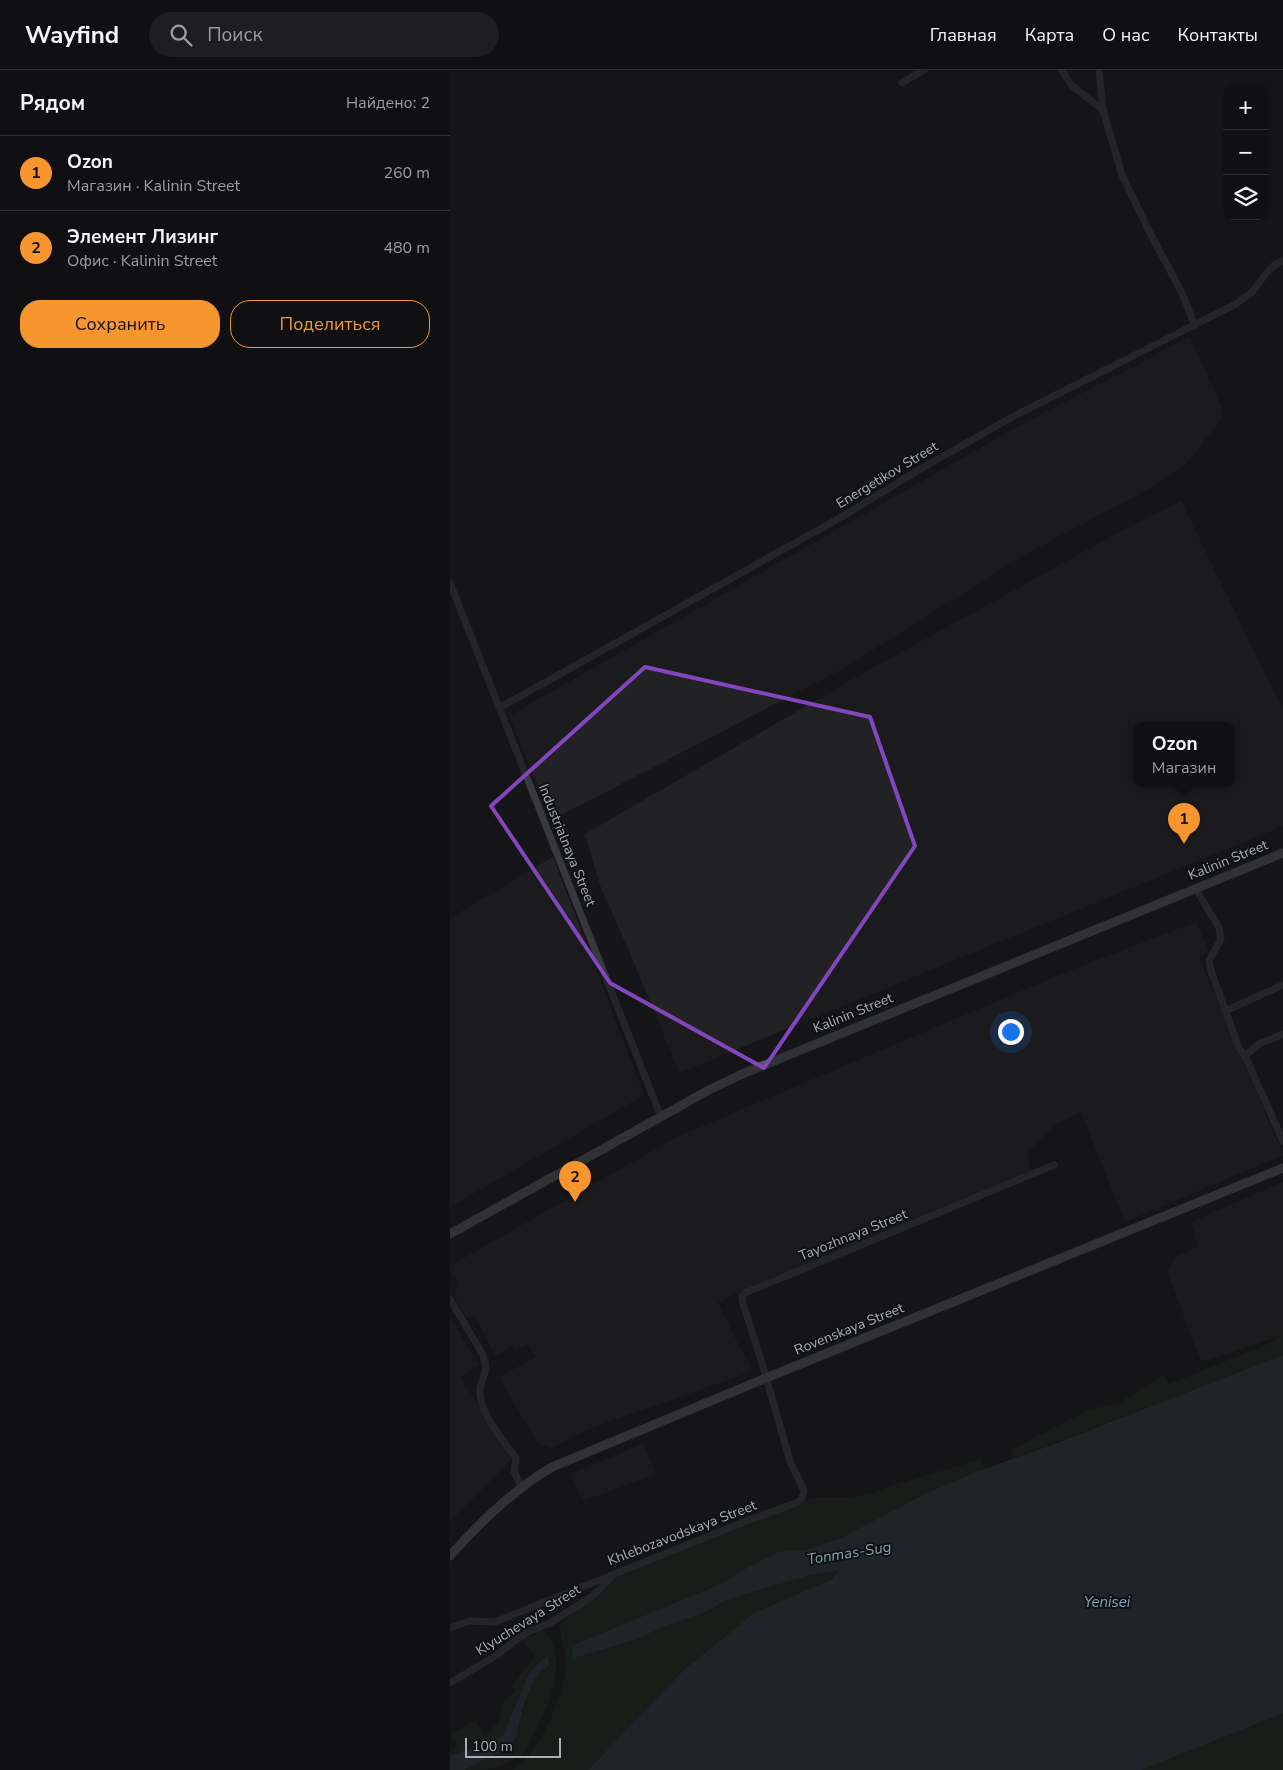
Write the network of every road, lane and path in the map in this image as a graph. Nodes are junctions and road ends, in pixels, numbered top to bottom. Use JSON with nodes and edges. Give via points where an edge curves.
{"nodes":[{"id":1,"x":924,"y":70,"type":"edge"},
{"id":2,"x":1062,"y":70,"type":"edge"},
{"id":3,"x":1099,"y":70,"type":"edge"},
{"id":4,"x":902,"y":83,"type":"dead end"},
{"id":5,"x":1103,"y":110,"type":"junction"},
{"id":6,"x":1283,"y":261,"type":"edge"},
{"id":7,"x":1195,"y":326,"type":"junction"},
{"id":8,"x":450,"y":583,"type":"edge"},
{"id":9,"x":499,"y":708,"type":"junction"},
{"id":10,"x":1283,"y":853,"type":"edge"},
{"id":11,"x":1196,"y":889,"type":"junction"},
{"id":12,"x":1283,"y":985,"type":"edge"},
{"id":13,"x":1225,"y":1011,"type":"junction"},
{"id":14,"x":1283,"y":1034,"type":"edge"},
{"id":15,"x":1245,"y":1056,"type":"junction"},
{"id":16,"x":661,"y":1117,"type":"junction"},
{"id":17,"x":1283,"y":1142,"type":"edge"},
{"id":18,"x":1054,"y":1166,"type":"dead end"},
{"id":19,"x":1283,"y":1168,"type":"edge"},
{"id":20,"x":450,"y":1234,"type":"edge"},
{"id":21,"x":450,"y":1299,"type":"edge"},
{"id":22,"x":766,"y":1378,"type":"junction"},
{"id":23,"x":521,"y":1487,"type":"junction"},
{"id":24,"x":450,"y":1556,"type":"edge"},
{"id":25,"x":615,"y":1573,"type":"junction"},
{"id":26,"x":450,"y":1628,"type":"edge"},
{"id":27,"x":450,"y":1683,"type":"edge"}],
"edges":[{"from":1,"to":4,"type":"street"},
{"from":2,"to":5,"type":"street","via":[[1071,85]]},
{"from":3,"to":5,"type":"street"},
{"from":5,"to":7,"type":"street","via":[[1122,175],[1182,292]]},
{"from":6,"to":7,"type":"street","name":"Energetikov Street","via":[[1277,263],[1252,292],[1236,304]]},
{"from":7,"to":9,"type":"street","name":"Energetikov Street","via":[[1014,416],[811,534]]},
{"from":8,"to":9,"type":"street","name":"Industrialnaya Street"},
{"from":9,"to":16,"type":"street","name":"Industrialnaya Street"},
{"from":10,"to":11,"type":"main road","name":"Kalinin Street"},
{"from":11,"to":13,"type":"street","via":[[1219,928],[1221,939],[1209,960]]},
{"from":11,"to":16,"type":"main road","name":"Kalinin Street","via":[[748,1072]]},
{"from":12,"to":13,"type":"street"},
{"from":13,"to":15,"type":"street"},
{"from":14,"to":15,"type":"street","via":[[1259,1044]]},
{"from":15,"to":17,"type":"street"},
{"from":16,"to":20,"type":"main road","name":"Kalinin Street"},
{"from":18,"to":22,"type":"street","name":"Tayozhnaya Street","via":[[745,1293],[742,1300]]},
{"from":19,"to":22,"type":"main road","name":"Rovenskaya Street"},
{"from":21,"to":23,"type":"street","via":[[486,1364],[480,1395],[482,1405],[496,1432],[516,1458],[514,1471]]},
{"from":22,"to":23,"type":"main road","name":"Rovenskaya Street","via":[[552,1466]]},
{"from":22,"to":25,"type":"street","name":"Khlebozavodskaya Street","via":[[790,1462],[804,1491],[801,1500]]},
{"from":23,"to":24,"type":"main road","name":"Rovenskaya Street"},
{"from":25,"to":26,"type":"street","name":"Khlebozavodskaya Street","via":[[495,1622],[469,1621]]},
{"from":25,"to":27,"type":"street","name":"Klyuchevaya Street","via":[[588,1598],[550,1623],[528,1632]]}]}
